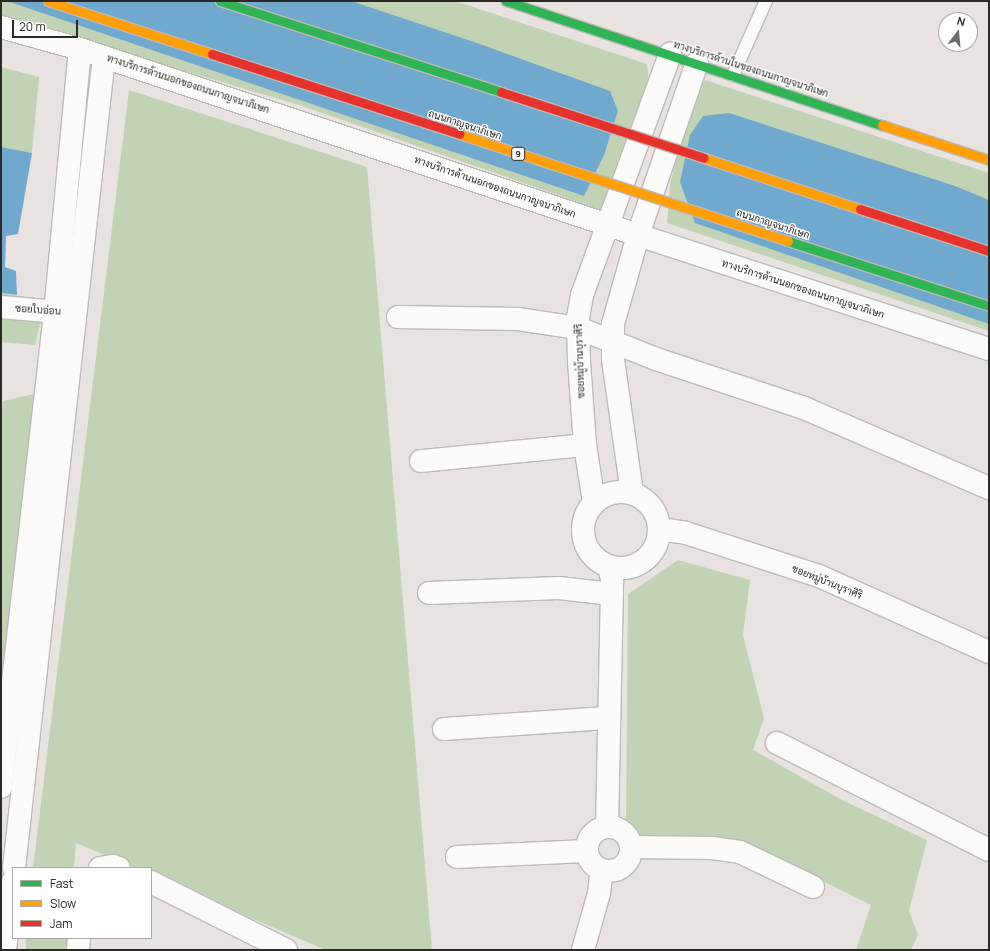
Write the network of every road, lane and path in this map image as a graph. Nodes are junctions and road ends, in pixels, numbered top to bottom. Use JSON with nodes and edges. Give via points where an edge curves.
{"nodes":[{"id":1,"x":48,"y":1,"type":"edge"},
{"id":2,"x":220,"y":1,"type":"edge"},
{"id":3,"x":506,"y":1,"type":"edge"},
{"id":4,"x":766,"y":1,"type":"edge"},
{"id":5,"x":536,"y":5,"type":"edge"},
{"id":6,"x":1,"y":27,"type":"edge"},
{"id":7,"x":80,"y":49,"type":"junction"},
{"id":8,"x":670,"y":54,"type":"junction"},
{"id":9,"x":104,"y":56,"type":"junction"},
{"id":10,"x":697,"y":63,"type":"junction"},
{"id":11,"x":733,"y":75,"type":"junction"},
{"id":12,"x":989,"y":160,"type":"edge"},
{"id":13,"x":609,"y":226,"type":"junction"},
{"id":14,"x":638,"y":235,"type":"junction"},
{"id":15,"x":989,"y":251,"type":"edge"},
{"id":16,"x":989,"y":306,"type":"edge"},
{"id":17,"x":1,"y":307,"type":"edge"},
{"id":18,"x":76,"y":312,"type":"junction"},
{"id":19,"x":55,"y":313,"type":"junction"},
{"id":20,"x":398,"y":317,"type":"dead end"},
{"id":21,"x":578,"y":328,"type":"junction"},
{"id":22,"x":612,"y":343,"type":"junction"},
{"id":23,"x":989,"y":348,"type":"edge"},
{"id":24,"x":585,"y":445,"type":"junction"},
{"id":25,"x":421,"y":461,"type":"dead end"},
{"id":26,"x":989,"y":488,"type":"edge"},
{"id":27,"x":632,"y":493,"type":"junction"},
{"id":28,"x":594,"y":502,"type":"junction"},
{"id":29,"x":659,"y":529,"type":"junction"},
{"id":30,"x":610,"y":567,"type":"junction"},
{"id":31,"x":428,"y":593,"type":"dead end"},
{"id":32,"x":612,"y":594,"type":"junction"},
{"id":33,"x":21,"y":602,"type":"junction"},
{"id":34,"x":44,"y":604,"type":"junction"},
{"id":35,"x":989,"y":652,"type":"edge"},
{"id":36,"x":607,"y":718,"type":"junction"},
{"id":37,"x":444,"y":729,"type":"dead end"},
{"id":38,"x":777,"y":743,"type":"dead end"},
{"id":39,"x":1,"y":787,"type":"edge"},
{"id":40,"x":607,"y":827,"type":"junction"},
{"id":41,"x":631,"y":847,"type":"junction"},
{"id":42,"x":989,"y":850,"type":"edge"},
{"id":43,"x":587,"y":851,"type":"junction"},
{"id":44,"x":457,"y":857,"type":"dead end"},
{"id":45,"x":14,"y":867,"type":"edge"},
{"id":46,"x":602,"y":870,"type":"junction"},
{"id":47,"x":152,"y":883,"type":"edge"},
{"id":48,"x":813,"y":887,"type":"dead end"},
{"id":49,"x":12,"y":890,"type":"edge"},
{"id":50,"x":79,"y":939,"type":"edge"},
{"id":51,"x":5,"y":950,"type":"edge"},
{"id":52,"x":78,"y":950,"type":"edge"},
{"id":53,"x":286,"y":950,"type":"edge"},
{"id":54,"x":582,"y":950,"type":"edge"}],
"edges":[{"from":1,"to":16,"type":"main road","name":"ถนนกาญจนาภิเษก","number":"9","bridge":true},
{"from":2,"to":15,"type":"main road","bridge":true},
{"from":3,"to":5,"type":"main road","name":"ทางบริการด้านในของถนนกาญจนาภิเษก"},
{"from":4,"to":11,"type":"lane"},
{"from":5,"to":8,"type":"main road","name":"ทางบริการด้านในของถนนกาญจนาภิเษก"},
{"from":6,"to":7,"type":"street","name":"ทางบริการด้านนอกของถนนกาญจนาภิเษก"},
{"from":7,"to":9,"type":"street","name":"ทางบริการด้านนอกของถนนกาญจนาภิเษก"},
{"from":7,"to":19,"type":"street"},
{"from":8,"to":10,"type":"main road","name":"ทางบริการด้านในของถนนกาญจนาภิเษก"},
{"from":8,"to":13,"type":"street","name":"ซอยหมู่บ้านบุราศิริ"},
{"from":9,"to":13,"type":"street","name":"ทางบริการด้านนอกของถนนกาญจนาภิเษก"},
{"from":9,"to":18,"type":"street"},
{"from":10,"to":11,"type":"main road","name":"ทางบริการด้านในของถนนกาญจนาภิเษก"},
{"from":10,"to":14,"type":"street"},
{"from":11,"to":12,"type":"main road","name":"ทางบริการด้านในของถนนกาญจนาภิเษก"},
{"from":13,"to":14,"type":"street","name":"ทางบริการด้านนอกของถนนกาญจนาภิเษก"},
{"from":13,"to":21,"type":"street","name":"ซอยหมู่บ้านบุราศิริ","via":[[582,295]]},
{"from":14,"to":22,"type":"street","via":[[613,324]]},
{"from":14,"to":23,"type":"street","name":"ทางบริการด้านนอกของถนนกาญจนาภิเษก"},
{"from":17,"to":19,"type":"street","name":"ซอยใบอ่อน"},
{"from":18,"to":19,"type":"street","name":"ซอยใบอ่อน"},
{"from":18,"to":34,"type":"street"},
{"from":19,"to":33,"type":"street"},
{"from":20,"to":21,"type":"street","via":[[518,319]]},
{"from":21,"to":22,"type":"street"},
{"from":21,"to":24,"type":"street","name":"ซอยหมู่บ้านบุราศิริ"},
{"from":22,"to":26,"type":"street","via":[[804,408]]},
{"from":22,"to":27,"type":"street"},
{"from":24,"to":25,"type":"street"},
{"from":24,"to":28,"type":"street","name":"ซอยหมู่บ้านบุราศิริ"},
{"from":27,"to":28,"type":"street","via":[[612,493]]},
{"from":27,"to":29,"type":"street","via":[[644,499],[654,509]]},
{"from":28,"to":30,"type":"street","via":[[586,513],[582,525],[583,539],[588,551],[598,561]]},
{"from":29,"to":30,"type":"street","via":[[656,548],[648,558],[630,567]]},
{"from":29,"to":35,"type":"street","name":"ซอยหมู่บ้านบุราศิริ","via":[[686,533],[819,576]]},
{"from":30,"to":32,"type":"street"},
{"from":31,"to":32,"type":"street","via":[[559,588]]},
{"from":32,"to":36,"type":"street"},
{"from":33,"to":34,"type":"street"},
{"from":33,"to":39,"type":"street"},
{"from":34,"to":45,"type":"street"},
{"from":36,"to":37,"type":"street"},
{"from":36,"to":40,"type":"street"},
{"from":38,"to":42,"type":"street"},
{"from":40,"to":41,"type":"street","via":[[623,832]]},
{"from":40,"to":43,"type":"street","via":[[592,835]]},
{"from":41,"to":46,"type":"street","via":[[630,855],[623,865],[611,871]]},
{"from":41,"to":48,"type":"street","via":[[712,848],[740,852]]},
{"from":43,"to":44,"type":"street"},
{"from":43,"to":46,"type":"street","via":[[589,859]]},
{"from":46,"to":54,"type":"street","via":[[599,893]]},
{"from":47,"to":53,"type":"street"},
{"from":49,"to":51,"type":"street"},
{"from":50,"to":52,"type":"street"}]}
